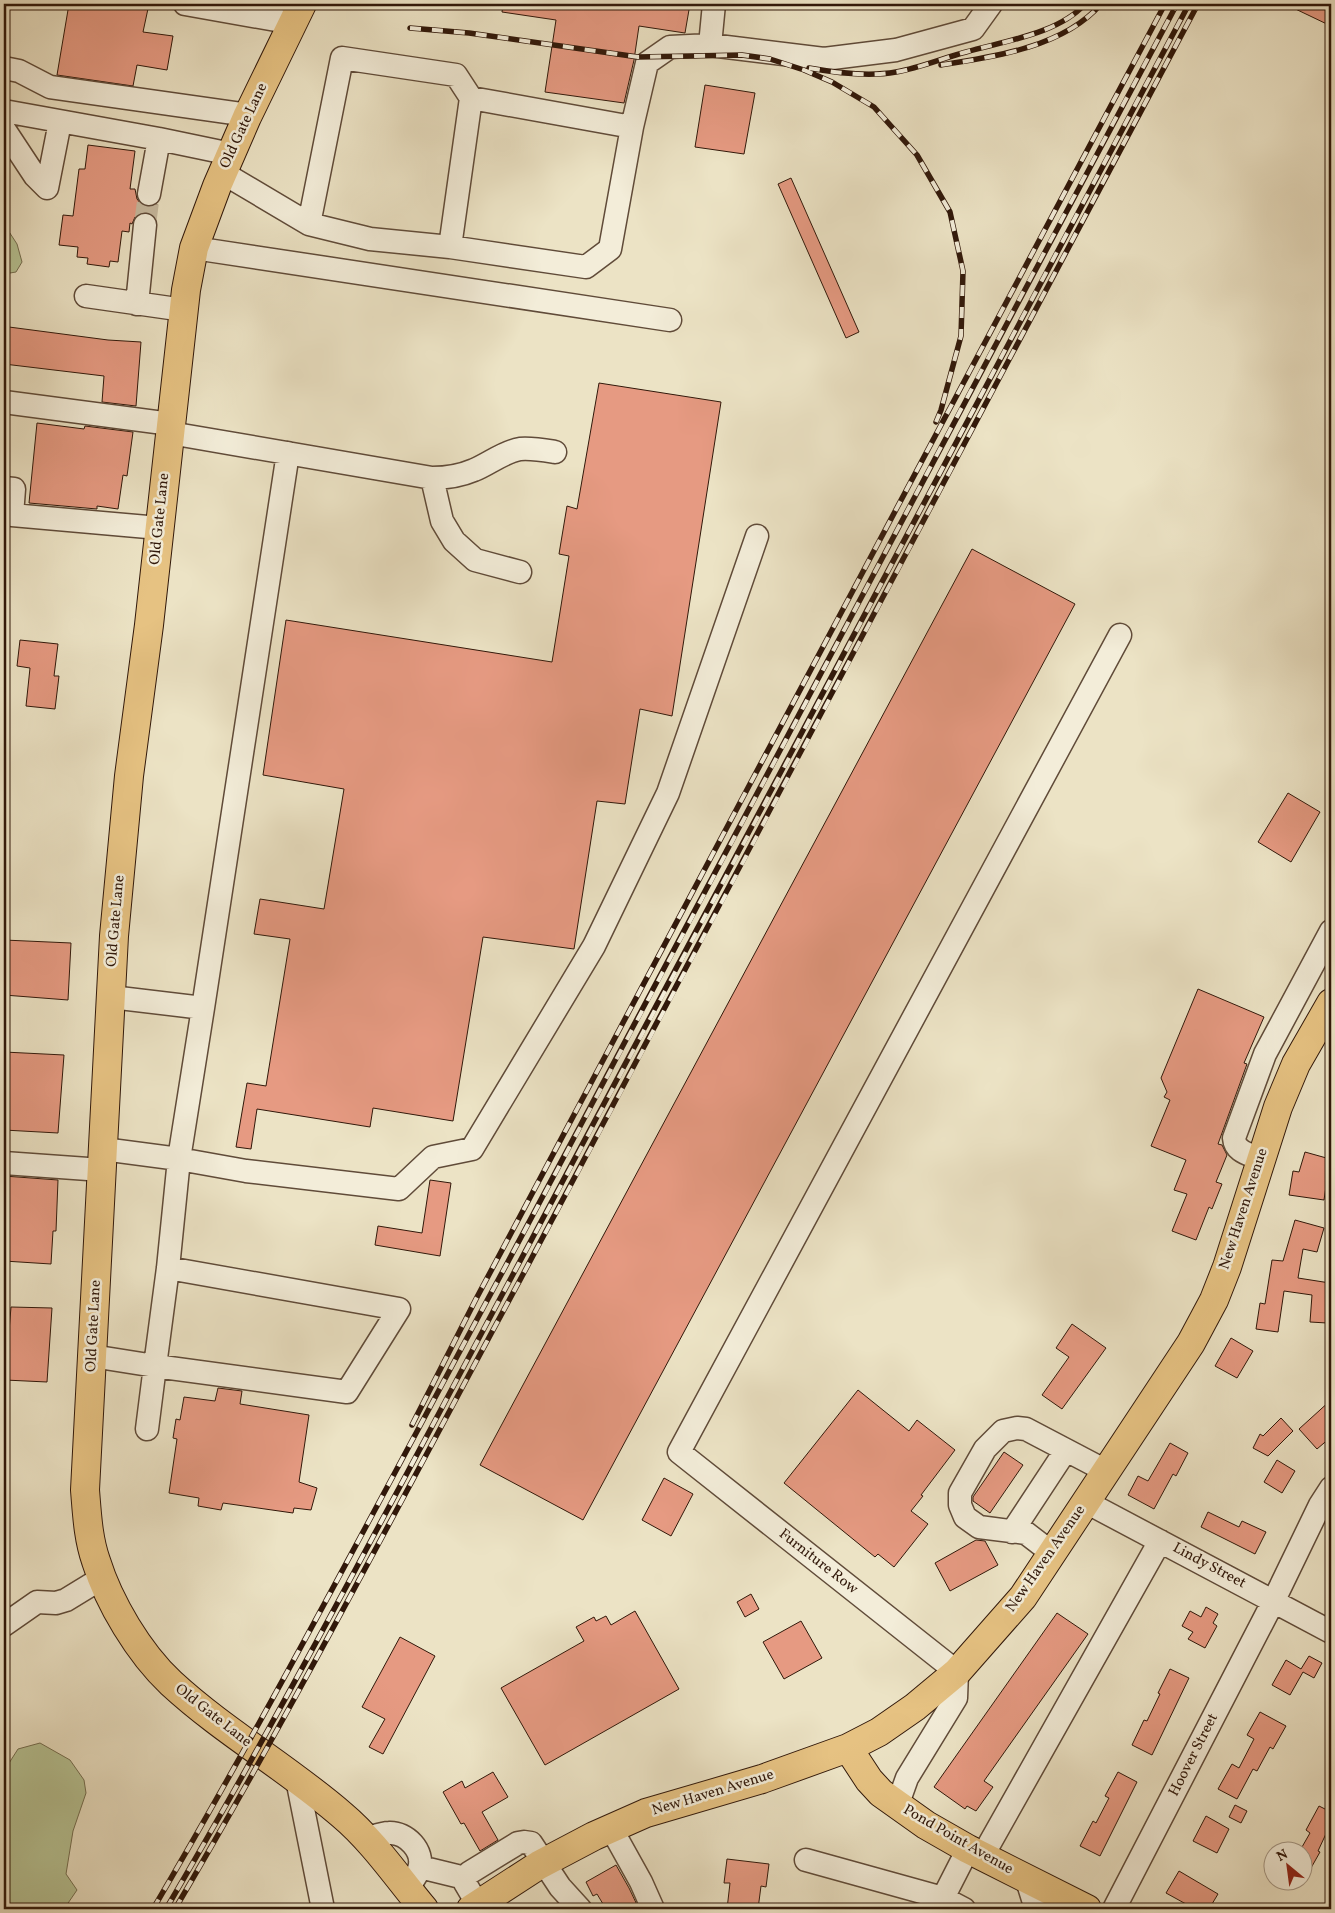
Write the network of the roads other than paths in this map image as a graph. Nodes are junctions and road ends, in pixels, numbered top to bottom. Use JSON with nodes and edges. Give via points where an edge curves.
{"nodes":[{"id":1,"x":185,"y":4,"type":"edge"},
{"id":2,"x":262,"y":4,"type":"edge"},
{"id":3,"x":714,"y":4,"type":"edge"},
{"id":4,"x":991,"y":4,"type":"edge"},
{"id":5,"x":297,"y":13,"type":"edge"},
{"id":6,"x":710,"y":46,"type":"junction"},
{"id":7,"x":4,"y":68,"type":"edge"},
{"id":8,"x":471,"y":98,"type":"junction"},
{"id":9,"x":4,"y":111,"type":"edge"},
{"id":10,"x":248,"y":114,"type":"junction"},
{"id":11,"x":60,"y":122,"type":"junction"},
{"id":12,"x":632,"y":127,"type":"junction"},
{"id":13,"x":4,"y":129,"type":"edge"},
{"id":14,"x":159,"y":139,"type":"junction"},
{"id":15,"x":227,"y":164,"type":"junction"},
{"id":16,"x":149,"y":194,"type":"tunnel mouth"},
{"id":17,"x":309,"y":224,"type":"junction"},
{"id":18,"x":145,"y":225,"type":"tunnel mouth"},
{"id":19,"x":450,"y":247,"type":"junction"},
{"id":20,"x":194,"y":248,"type":"junction"},
{"id":21,"x":86,"y":296,"type":"dead end"},
{"id":22,"x":137,"y":304,"type":"junction"},
{"id":23,"x":184,"y":310,"type":"junction"},
{"id":24,"x":670,"y":320,"type":"dead end"},
{"id":25,"x":4,"y":402,"type":"edge"},
{"id":26,"x":170,"y":428,"type":"junction"},
{"id":27,"x":555,"y":452,"type":"dead end"},
{"id":28,"x":288,"y":453,"type":"junction"},
{"id":29,"x":432,"y":478,"type":"junction"},
{"id":30,"x":4,"y":488,"type":"edge"},
{"id":31,"x":159,"y":528,"type":"junction"},
{"id":32,"x":757,"y":536,"type":"dead end"},
{"id":33,"x":520,"y":572,"type":"dead end"},
{"id":34,"x":1120,"y":635,"type":"dead end"},
{"id":35,"x":1331,"y":931,"type":"edge"},
{"id":36,"x":111,"y":997,"type":"junction"},
{"id":37,"x":1331,"y":1003,"type":"edge"},
{"id":38,"x":203,"y":1008,"type":"junction"},
{"id":39,"x":1265,"y":1054,"type":"junction"},
{"id":40,"x":1296,"y":1064,"type":"junction"},
{"id":41,"x":179,"y":1159,"type":"junction"},
{"id":42,"x":1260,"y":1159,"type":"junction"},
{"id":43,"x":103,"y":1160,"type":"junction"},
{"id":44,"x":4,"y":1162,"type":"edge"},
{"id":45,"x":168,"y":1268,"type":"junction"},
{"id":46,"x":92,"y":1356,"type":"junction"},
{"id":47,"x":156,"y":1366,"type":"junction"},
{"id":48,"x":147,"y":1429,"type":"dead end"},
{"id":49,"x":1066,"y":1450,"type":"junction"},
{"id":50,"x":1106,"y":1471,"type":"junction"},
{"id":51,"x":1331,"y":1488,"type":"edge"},
{"id":52,"x":1086,"y":1502,"type":"junction"},
{"id":53,"x":1012,"y":1532,"type":"junction"},
{"id":54,"x":1160,"y":1541,"type":"junction"},
{"id":55,"x":1052,"y":1553,"type":"junction"},
{"id":56,"x":102,"y":1578,"type":"junction"},
{"id":57,"x":1274,"y":1600,"type":"junction"},
{"id":58,"x":4,"y":1625,"type":"edge"},
{"id":59,"x":1331,"y":1632,"type":"edge"},
{"id":60,"x":957,"y":1672,"type":"junction"},
{"id":61,"x":848,"y":1748,"type":"junction"},
{"id":62,"x":297,"y":1779,"type":"junction"},
{"id":63,"x":897,"y":1806,"type":"junction"},
{"id":64,"x":611,"y":1828,"type":"junction"},
{"id":65,"x":975,"y":1853,"type":"junction"},
{"id":66,"x":806,"y":1860,"type":"dead end"},
{"id":67,"x":543,"y":1863,"type":"junction"},
{"id":68,"x":465,"y":1878,"type":"junction"},
{"id":69,"x":1027,"y":1880,"type":"junction"},
{"id":70,"x":417,"y":1889,"type":"edge"},
{"id":71,"x":943,"y":1898,"type":"junction"},
{"id":72,"x":474,"y":1907,"type":"edge"},
{"id":73,"x":323,"y":1909,"type":"edge"},
{"id":74,"x":580,"y":1909,"type":"edge"},
{"id":75,"x":653,"y":1909,"type":"edge"},
{"id":76,"x":964,"y":1909,"type":"edge"},
{"id":77,"x":1036,"y":1909,"type":"edge"},
{"id":78,"x":1087,"y":1909,"type":"edge"},
{"id":79,"x":1114,"y":1909,"type":"edge"}],
"edges":[{"from":1,"to":5,"type":"street"},
{"from":2,"to":5,"type":"street"},
{"from":3,"to":6,"type":"street"},
{"from":4,"to":6,"type":"street","via":[[973,30],[896,50],[824,59]]},
{"from":5,"to":10,"type":"main road","name":"Old Gate Lane"},
{"from":6,"to":12,"type":"street","via":[[670,47],[647,63]]},
{"from":7,"to":10,"type":"street","via":[[19,71],[50,87]]},
{"from":8,"to":12,"type":"street"},
{"from":8,"to":17,"type":"street","via":[[456,75],[342,58]]},
{"from":8,"to":19,"type":"street"},
{"from":9,"to":11,"type":"street"},
{"from":10,"to":15,"type":"main road","name":"Old Gate Lane"},
{"from":11,"to":13,"type":"street","via":[[47,188],[35,176]]},
{"from":11,"to":14,"type":"street"},
{"from":12,"to":19,"type":"street","via":[[610,249],[586,267]]},
{"from":14,"to":15,"type":"street"},
{"from":14,"to":16,"type":"street"},
{"from":15,"to":17,"type":"street"},
{"from":15,"to":20,"type":"main road","name":"Old Gate Lane"},
{"from":17,"to":19,"type":"street","via":[[370,239]]},
{"from":18,"to":22,"type":"street"},
{"from":20,"to":23,"type":"main road","name":"Old Gate Lane"},
{"from":20,"to":24,"type":"street"},
{"from":21,"to":22,"type":"street"},
{"from":22,"to":23,"type":"street"},
{"from":23,"to":26,"type":"main road","name":"Old Gate Lane"},
{"from":25,"to":26,"type":"street"},
{"from":26,"to":28,"type":"street"},
{"from":26,"to":31,"type":"main road","name":"Old Gate Lane"},
{"from":27,"to":29,"type":"street","via":[[519,449],[475,470],[450,478]]},
{"from":28,"to":29,"type":"street"},
{"from":28,"to":38,"type":"street"},
{"from":29,"to":33,"type":"street","via":[[442,521],[454,541],[475,560]]},
{"from":30,"to":31,"type":"street","via":[[14,489],[12,515]]},
{"from":31,"to":36,"type":"main road","name":"Old Gate Lane","via":[[129,776]]},
{"from":32,"to":41,"type":"street","via":[[668,793],[594,946],[472,1149],[433,1157],[399,1189],[246,1171]]},
{"from":34,"to":60,"type":"street","name":"Furniture Row","via":[[679,1452]]},
{"from":35,"to":39,"type":"street"},
{"from":36,"to":38,"type":"street"},
{"from":36,"to":43,"type":"main road","name":"Old Gate Lane"},
{"from":37,"to":40,"type":"main road","name":"New Haven Avenue"},
{"from":38,"to":41,"type":"street"},
{"from":39,"to":40,"type":"street"},
{"from":39,"to":42,"type":"street","via":[[1234,1138],[1234,1145],[1239,1150]]},
{"from":40,"to":42,"type":"main road","name":"New Haven Avenue"},
{"from":41,"to":43,"type":"street"},
{"from":41,"to":45,"type":"street"},
{"from":42,"to":50,"type":"main road","name":"New Haven Avenue","via":[[1234,1247],[1214,1300],[1191,1344]]},
{"from":43,"to":44,"type":"street"},
{"from":43,"to":46,"type":"main road","name":"Old Gate Lane"},
{"from":45,"to":47,"type":"street"},
{"from":45,"to":47,"type":"street","via":[[400,1309],[347,1392]]},
{"from":46,"to":47,"type":"street"},
{"from":46,"to":56,"type":"main road","name":"Old Gate Lane","via":[[85,1490],[88,1529]]},
{"from":47,"to":48,"type":"street"},
{"from":49,"to":50,"type":"street"},
{"from":49,"to":53,"type":"street"},
{"from":49,"to":53,"type":"street","via":[[1026,1429],[1017,1428],[1004,1432],[985,1448],[960,1493],[960,1505],[965,1517],[979,1527]]},
{"from":50,"to":52,"type":"main road","name":"New Haven Avenue"},
{"from":51,"to":57,"type":"street","name":"Hoover Street"},
{"from":52,"to":54,"type":"street","name":"Lindy Street"},
{"from":52,"to":55,"type":"main road","name":"New Haven Avenue"},
{"from":53,"to":55,"type":"street","via":[[1026,1533]]},
{"from":54,"to":57,"type":"street","name":"Lindy Street"},
{"from":54,"to":65,"type":"street"},
{"from":55,"to":60,"type":"main road","name":"New Haven Avenue","via":[[1023,1597]]},
{"from":56,"to":58,"type":"street","via":[[66,1600],[37,1602]]},
{"from":56,"to":62,"type":"main road","name":"Old Gate Lane","via":[[129,1632],[170,1682]]},
{"from":57,"to":59,"type":"street","name":"Lindy Street"},
{"from":57,"to":79,"type":"street","name":"Hoover Street"},
{"from":60,"to":61,"type":"main road","name":"New Haven Avenue","via":[[915,1707],[879,1732]]},
{"from":60,"to":63,"type":"street","via":[[956,1698],[906,1778]]},
{"from":61,"to":63,"type":"main road","name":"Pond Point Avenue","via":[[869,1780]]},
{"from":61,"to":64,"type":"main road","name":"New Haven Avenue","via":[[762,1779],[646,1813]]},
{"from":62,"to":70,"type":"main road","name":"Old Gate Lane","via":[[344,1816]]},
{"from":62,"to":73,"type":"street"},
{"from":63,"to":65,"type":"main road","name":"Pond Point Avenue"},
{"from":64,"to":67,"type":"main road","name":"New Haven Avenue"},
{"from":64,"to":75,"type":"street"},
{"from":65,"to":69,"type":"main road","name":"Pond Point Avenue"},
{"from":65,"to":71,"type":"street"},
{"from":66,"to":71,"type":"street"},
{"from":67,"to":68,"type":"street","via":[[531,1843],[518,1843]]},
{"from":67,"to":72,"type":"main road","name":"New Haven Avenue"},
{"from":67,"to":74,"type":"street"},
{"from":68,"to":70,"type":"street"},
{"from":68,"to":72,"type":"street"},
{"from":69,"to":77,"type":"street"},
{"from":69,"to":78,"type":"main road","name":"Pond Point Avenue"},
{"from":71,"to":76,"type":"street"}]}
